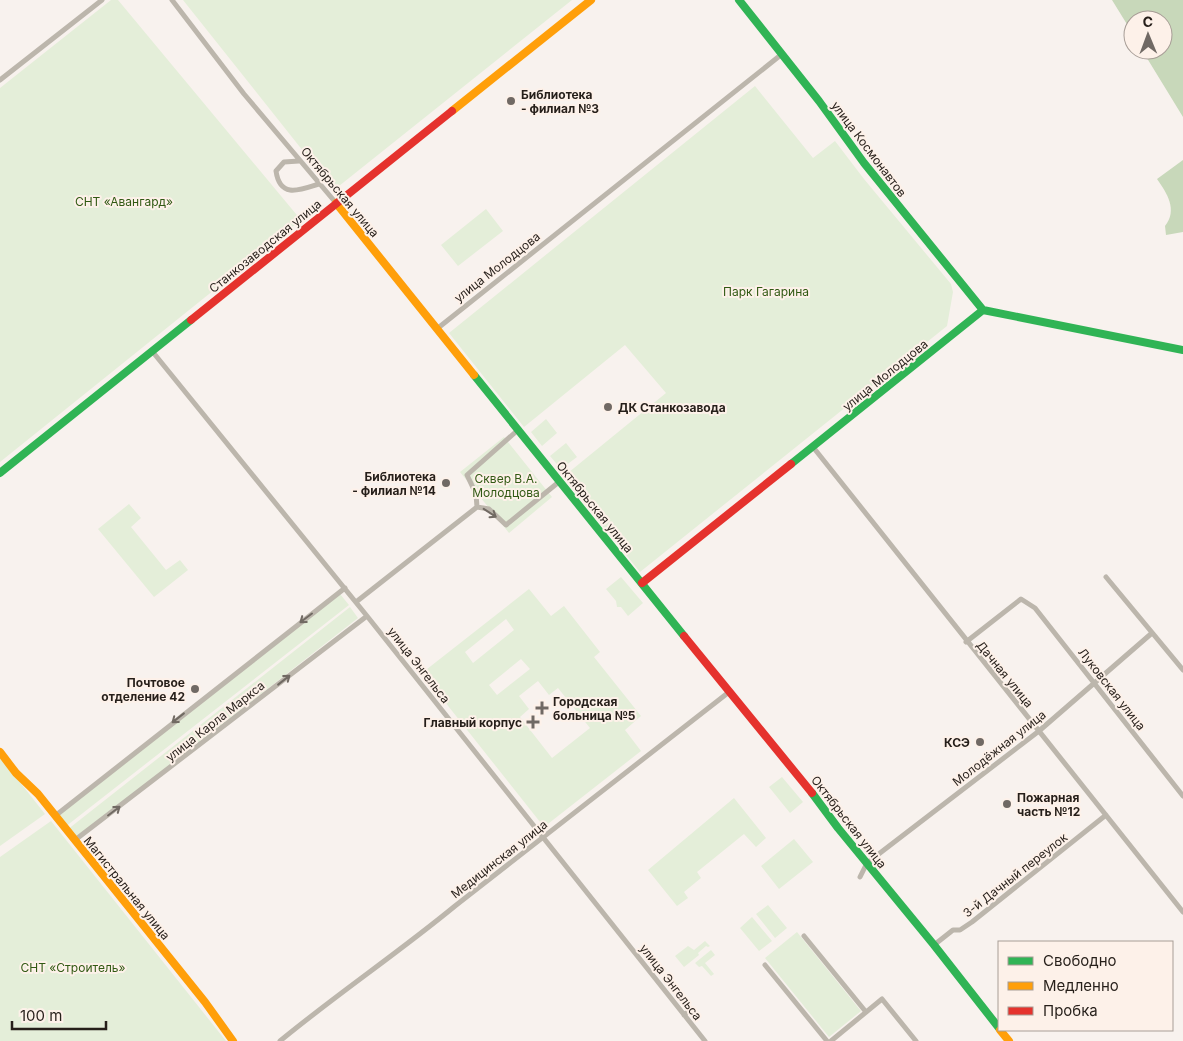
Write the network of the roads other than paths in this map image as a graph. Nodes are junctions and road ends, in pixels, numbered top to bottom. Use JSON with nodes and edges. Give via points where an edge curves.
{"nodes":[{"id":1,"x":102,"y":0,"type":"edge"},
{"id":2,"x":172,"y":0,"type":"edge"},
{"id":3,"x":591,"y":0,"type":"edge"},
{"id":4,"x":739,"y":0,"type":"edge"},
{"id":5,"x":782,"y":54,"type":"junction"},
{"id":6,"x":0,"y":80,"type":"edge"},
{"id":7,"x":299,"y":161,"type":"junction"},
{"id":8,"x":320,"y":184,"type":"junction"},
{"id":9,"x":336,"y":203,"type":"junction"},
{"id":10,"x":983,"y":310,"type":"junction"},
{"id":11,"x":438,"y":328,"type":"junction"},
{"id":12,"x":1183,"y":350,"type":"edge"},
{"id":13,"x":152,"y":351,"type":"junction"},
{"id":14,"x":519,"y":429,"type":"junction"},
{"id":15,"x":813,"y":448,"type":"junction"},
{"id":16,"x":0,"y":472,"type":"edge"},
{"id":17,"x":560,"y":481,"type":"junction"},
{"id":18,"x":477,"y":507,"type":"junction"},
{"id":19,"x":1106,"y":577,"type":"dead end"},
{"id":20,"x":642,"y":583,"type":"junction"},
{"id":21,"x":344,"y":588,"type":"junction"},
{"id":22,"x":356,"y":602,"type":"junction"},
{"id":23,"x":367,"y":616,"type":"junction"},
{"id":24,"x":1152,"y":633,"type":"junction"},
{"id":25,"x":966,"y":642,"type":"junction"},
{"id":26,"x":1183,"y":670,"type":"edge"},
{"id":27,"x":1094,"y":682,"type":"junction"},
{"id":28,"x":729,"y":692,"type":"junction"},
{"id":29,"x":1039,"y":732,"type":"junction"},
{"id":30,"x":0,"y":752,"type":"edge"},
{"id":31,"x":1183,"y":796,"type":"edge"},
{"id":32,"x":1106,"y":815,"type":"junction"},
{"id":33,"x":55,"y":816,"type":"junction"},
{"id":34,"x":543,"y":837,"type":"junction"},
{"id":35,"x":75,"y":840,"type":"junction"},
{"id":36,"x":867,"y":863,"type":"junction"},
{"id":37,"x":860,"y":877,"type":"dead end"},
{"id":38,"x":1182,"y":910,"type":"edge"},
{"id":39,"x":804,"y":936,"type":"dead end"},
{"id":40,"x":934,"y":944,"type":"junction"},
{"id":41,"x":765,"y":965,"type":"dead end"},
{"id":42,"x":692,"y":1009,"type":"dead end"},
{"id":43,"x":866,"y":1012,"type":"junction"},
{"id":44,"x":684,"y":1015,"type":"junction"},
{"id":45,"x":998,"y":1026,"type":"edge"},
{"id":46,"x":233,"y":1041,"type":"edge"},
{"id":47,"x":280,"y":1041,"type":"edge"},
{"id":48,"x":705,"y":1041,"type":"edge"},
{"id":49,"x":827,"y":1041,"type":"edge"},
{"id":50,"x":831,"y":1041,"type":"edge"},
{"id":51,"x":916,"y":1041,"type":"edge"}],
"edges":[{"from":1,"to":6,"type":"street"},
{"from":2,"to":7,"type":"street","name":"Октябрьская улица"},
{"from":3,"to":9,"type":"street","name":"Станкозаводская улица"},
{"from":4,"to":5,"type":"street","name":"улица Космонавтов"},
{"from":5,"to":10,"type":"street","name":"улица Космонавтов","via":[[864,163]]},
{"from":5,"to":11,"type":"street","name":"улица Молодцова"},
{"from":7,"to":8,"type":"street","name":"Октябрьская улица"},
{"from":7,"to":8,"type":"street","via":[[284,162],[276,171],[277,182],[286,190],[297,191]]},
{"from":8,"to":9,"type":"street","name":"Октябрьская улица"},
{"from":9,"to":11,"type":"street","name":"Октябрьская улица"},
{"from":9,"to":13,"type":"street","name":"Станкозаводская улица"},
{"from":10,"to":12,"type":"street"},
{"from":10,"to":15,"type":"street","name":"улица Молодцова"},
{"from":11,"to":14,"type":"street","name":"Октябрьская улица"},
{"from":13,"to":16,"type":"street","name":"Станкозаводская улица"},
{"from":13,"to":21,"type":"street","name":"улица Энгельса"},
{"from":14,"to":17,"type":"street","name":"Октябрьская улица"},
{"from":14,"to":18,"type":"street","via":[[467,475],[476,494]]},
{"from":15,"to":20,"type":"street","name":"улица Молодцова"},
{"from":15,"to":25,"type":"street","name":"Дачная улица"},
{"from":18,"to":17,"type":"street","one_way":true,"via":[[489,509],[506,526]]},
{"from":17,"to":20,"type":"street","name":"Октябрьская улица"},
{"from":18,"to":22,"type":"street"},
{"from":19,"to":24,"type":"street"},
{"from":20,"to":28,"type":"street","name":"Октябрьская улица"},
{"from":21,"to":22,"type":"street","name":"улица Энгельса"},
{"from":21,"to":33,"type":"street","name":"улица Карла Маркса","one_way":true},
{"from":22,"to":23,"type":"street","name":"улица Энгельса"},
{"from":23,"to":34,"type":"street","name":"улица Энгельса"},
{"from":35,"to":23,"type":"street","name":"улица Карла Маркса","one_way":true},
{"from":24,"to":26,"type":"street"},
{"from":24,"to":27,"type":"street","name":"Молодёжная улица"},
{"from":25,"to":27,"type":"street","name":"Луковская улица","via":[[1021,598],[1035,608]]},
{"from":25,"to":29,"type":"street","name":"Дачная улица"},
{"from":27,"to":29,"type":"street","name":"Молодёжная улица"},
{"from":27,"to":31,"type":"street","name":"Луковская улица"},
{"from":28,"to":34,"type":"street","name":"Медицинская улица"},
{"from":28,"to":36,"type":"street","name":"Октябрьская улица"},
{"from":29,"to":32,"type":"street","name":"Дачная улица"},
{"from":29,"to":36,"type":"street","name":"Молодёжная улица"},
{"from":30,"to":33,"type":"street","name":"Магистральная улица"},
{"from":32,"to":38,"type":"street","name":"Дачная улица"},
{"from":32,"to":40,"type":"street","name":"3-й Дачный переулок","via":[[972,922],[960,930],[953,930]]},
{"from":33,"to":35,"type":"street","name":"Магистральная улица"},
{"from":34,"to":44,"type":"street","name":"улица Энгельса"},
{"from":34,"to":47,"type":"street","name":"Медицинская улица","via":[[412,942]]},
{"from":35,"to":46,"type":"street","name":"Магистральная улица"},
{"from":36,"to":37,"type":"street","name":"Молодёжная улица"},
{"from":36,"to":40,"type":"street","name":"Октябрьская улица"},
{"from":39,"to":43,"type":"street"},
{"from":40,"to":45,"type":"street","name":"Октябрьская улица"},
{"from":41,"to":49,"type":"street"},
{"from":42,"to":44,"type":"street"},
{"from":43,"to":50,"type":"street"},
{"from":43,"to":51,"type":"street","via":[[882,999]]},
{"from":44,"to":48,"type":"street","name":"улица Энгельса"}]}
